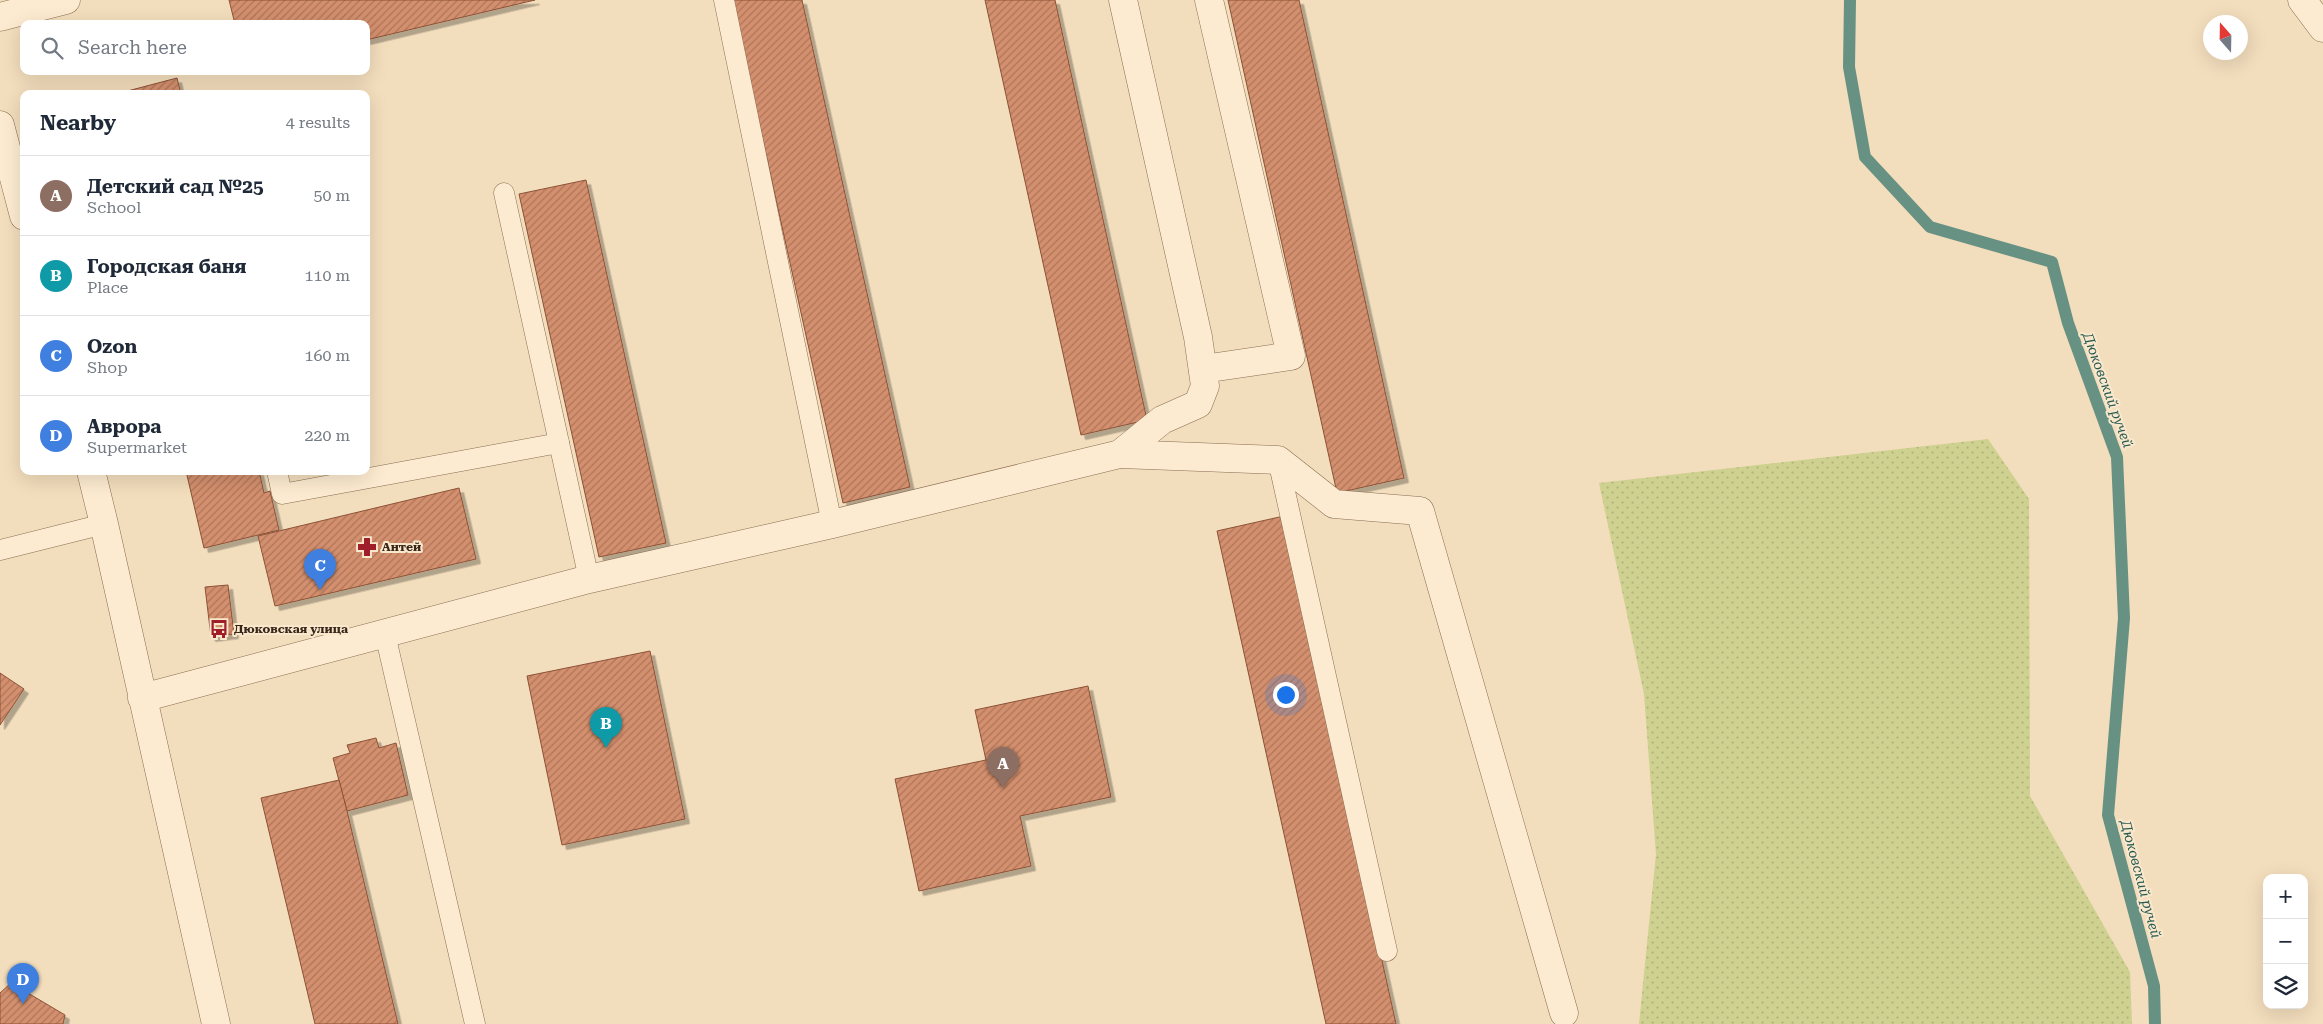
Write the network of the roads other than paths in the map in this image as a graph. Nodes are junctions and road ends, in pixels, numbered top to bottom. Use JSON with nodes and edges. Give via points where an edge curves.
{"nodes":[{"id":1,"x":66,"y":0,"type":"edge"},
{"id":2,"x":724,"y":0,"type":"edge"},
{"id":3,"x":1123,"y":0,"type":"edge"},
{"id":4,"x":1209,"y":0,"type":"edge"},
{"id":5,"x":2302,"y":0,"type":"edge"},
{"id":6,"x":0,"y":17,"type":"edge"},
{"id":7,"x":2323,"y":28,"type":"edge"},
{"id":8,"x":0,"y":125,"type":"edge"},
{"id":9,"x":504,"y":193,"type":"dead end"},
{"id":10,"x":20,"y":201,"type":"edge"},
{"id":11,"x":1203,"y":369,"type":"junction"},
{"id":12,"x":559,"y":443,"type":"junction"},
{"id":13,"x":1120,"y":454,"type":"junction"},
{"id":14,"x":1278,"y":460,"type":"junction"},
{"id":15,"x":92,"y":475,"type":"edge"},
{"id":16,"x":278,"y":475,"type":"edge"},
{"id":17,"x":104,"y":524,"type":"junction"},
{"id":18,"x":832,"y":524,"type":"junction"},
{"id":19,"x":0,"y":550,"type":"edge"},
{"id":20,"x":589,"y":579,"type":"junction"},
{"id":21,"x":385,"y":634,"type":"junction"},
{"id":22,"x":142,"y":698,"type":"junction"},
{"id":23,"x":1387,"y":951,"type":"dead end"},
{"id":24,"x":1564,"y":1013,"type":"dead end"},
{"id":25,"x":216,"y":1024,"type":"edge"},
{"id":26,"x":475,"y":1024,"type":"edge"}],
"edges":[{"from":1,"to":6,"type":"street"},
{"from":2,"to":18,"type":"lane"},
{"from":3,"to":11,"type":"street"},
{"from":4,"to":11,"type":"street","via":[[1291,356]]},
{"from":5,"to":7,"type":"street"},
{"from":8,"to":10,"type":"street"},
{"from":9,"to":12,"type":"lane"},
{"from":11,"to":13,"type":"street","via":[[1205,386],[1198,404],[1162,420]]},
{"from":12,"to":16,"type":"lane","via":[[282,494]]},
{"from":12,"to":20,"type":"lane"},
{"from":13,"to":14,"type":"street"},
{"from":13,"to":18,"type":"street"},
{"from":14,"to":23,"type":"lane"},
{"from":14,"to":24,"type":"street","via":[[1334,504],[1420,511]]},
{"from":15,"to":17,"type":"street"},
{"from":17,"to":19,"type":"lane"},
{"from":17,"to":22,"type":"street"},
{"from":18,"to":20,"type":"street"},
{"from":20,"to":21,"type":"street"},
{"from":21,"to":22,"type":"street"},
{"from":21,"to":26,"type":"lane"},
{"from":22,"to":25,"type":"street"}]}
